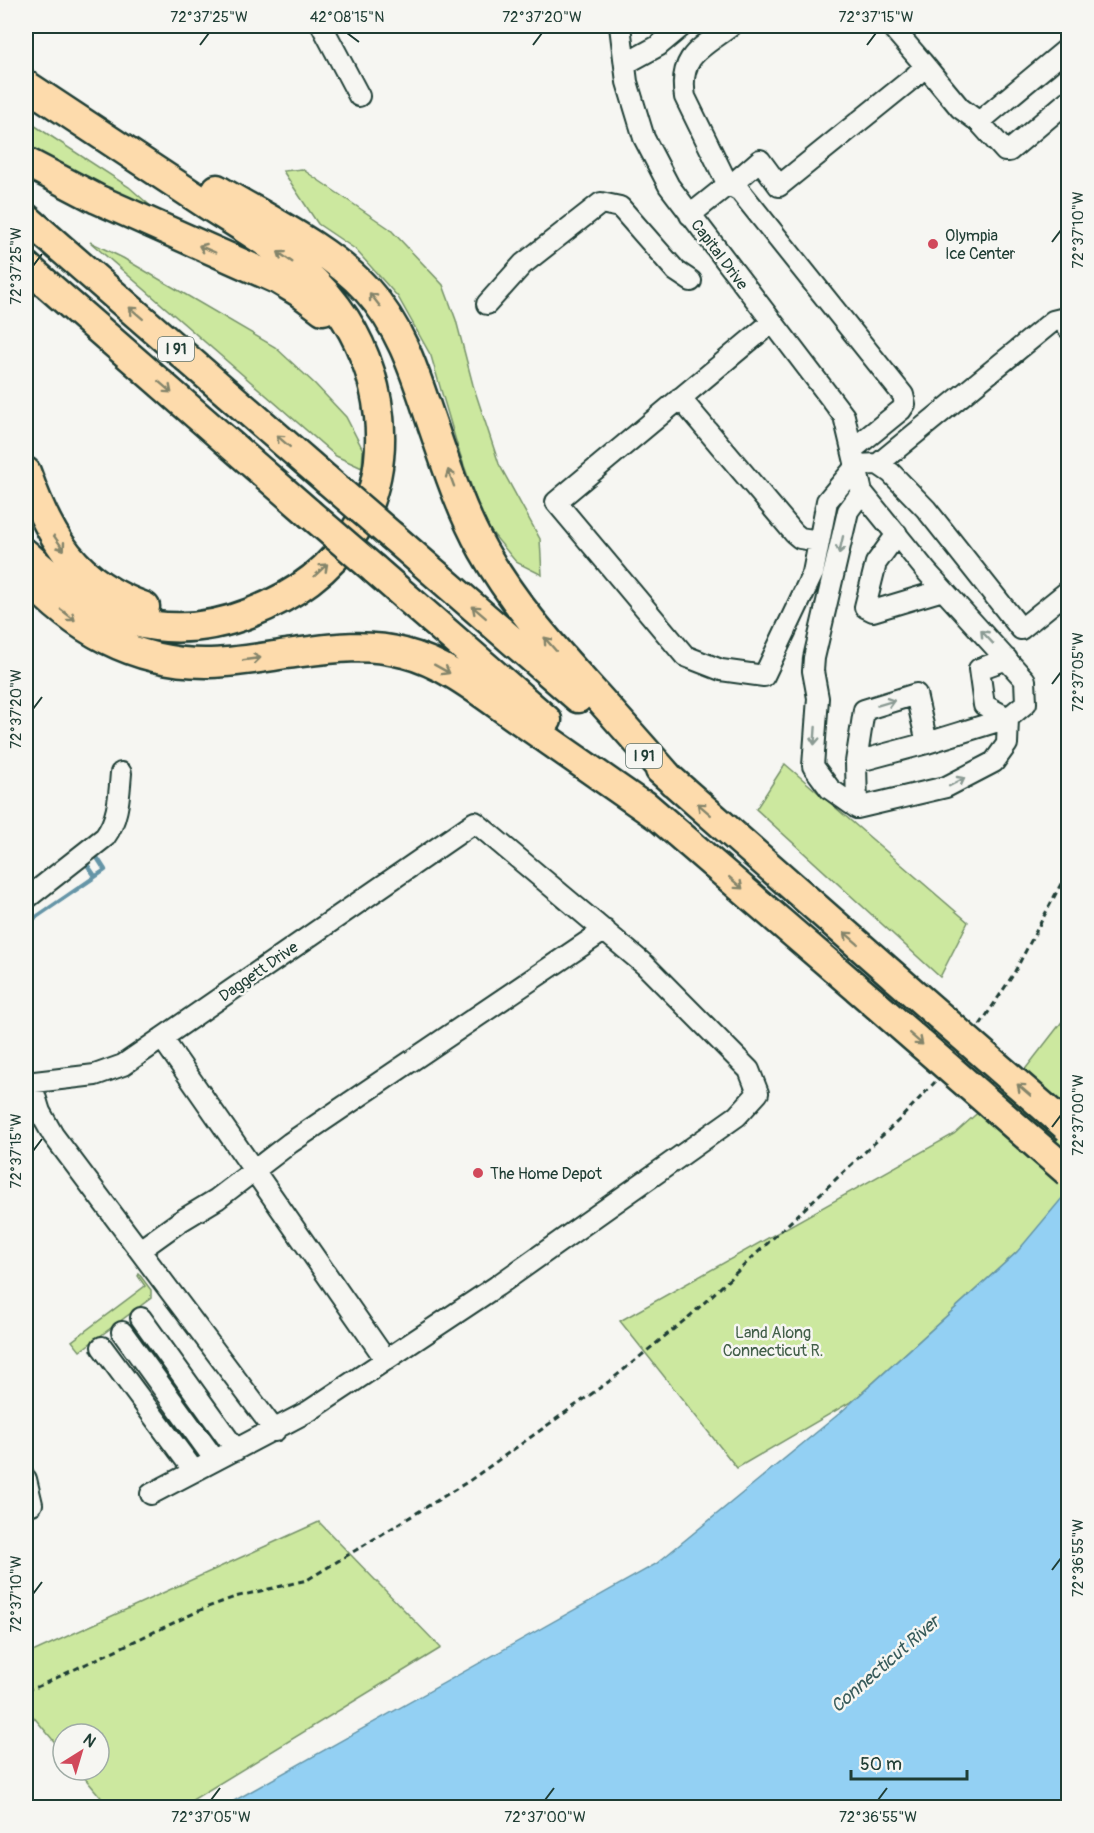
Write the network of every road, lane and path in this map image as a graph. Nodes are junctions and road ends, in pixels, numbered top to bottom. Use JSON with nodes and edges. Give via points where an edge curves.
{"nodes":[{"id":1,"x":322,"y":26,"type":"edge"},
{"id":2,"x":620,"y":26,"type":"edge"},
{"id":3,"x":682,"y":26,"type":"edge"},
{"id":4,"x":730,"y":26,"type":"edge"},
{"id":5,"x":891,"y":26,"type":"edge"},
{"id":6,"x":1068,"y":48,"type":"edge"},
{"id":7,"x":922,"y":62,"type":"junction"},
{"id":8,"x":625,"y":64,"type":"junction"},
{"id":9,"x":26,"y":77,"type":"edge"},
{"id":10,"x":26,"y":86,"type":"edge"},
{"id":11,"x":360,"y":96,"type":"dead end"},
{"id":12,"x":1068,"y":101,"type":"edge"},
{"id":13,"x":979,"y":122,"type":"junction"},
{"id":14,"x":26,"y":162,"type":"edge"},
{"id":15,"x":729,"y":187,"type":"junction"},
{"id":16,"x":690,"y":215,"type":"junction"},
{"id":17,"x":26,"y":218,"type":"edge"},
{"id":18,"x":26,"y":266,"type":"edge"},
{"id":19,"x":691,"y":281,"type":"dead end"},
{"id":20,"x":487,"y":304,"type":"dead end"},
{"id":21,"x":772,"y":322,"type":"junction"},
{"id":22,"x":1068,"y":328,"type":"edge"},
{"id":23,"x":680,"y":398,"type":"junction"},
{"id":24,"x":380,"y":431,"type":"junction"},
{"id":25,"x":855,"y":457,"type":"junction"},
{"id":26,"x":878,"y":464,"type":"junction"},
{"id":27,"x":26,"y":472,"type":"edge"},
{"id":28,"x":862,"y":492,"type":"junction"},
{"id":29,"x":897,"y":534,"type":"junction"},
{"id":30,"x":819,"y":541,"type":"junction"},
{"id":31,"x":26,"y":555,"type":"edge"},
{"id":32,"x":26,"y":575,"type":"edge"},
{"id":33,"x":943,"y":590,"type":"junction"},
{"id":34,"x":1068,"y":591,"type":"edge"},
{"id":35,"x":273,"y":603,"type":"junction"},
{"id":36,"x":1007,"y":659,"type":"junction"},
{"id":37,"x":1008,"y":718,"type":"junction"},
{"id":38,"x":927,"y":743,"type":"junction"},
{"id":39,"x":856,"y":762,"type":"junction"},
{"id":40,"x":121,"y":773,"type":"dead end"},
{"id":41,"x":674,"y":782,"type":"junction"},
{"id":42,"x":857,"y":808,"type":"junction"},
{"id":43,"x":660,"y":818,"type":"junction"},
{"id":44,"x":1068,"y":858,"type":"edge"},
{"id":45,"x":26,"y":899,"type":"edge"},
{"id":46,"x":605,"y":930,"type":"junction"},
{"id":47,"x":978,"y":1028,"type":"dead end"},
{"id":48,"x":162,"y":1038,"type":"junction"},
{"id":49,"x":942,"y":1074,"type":"dead end"},
{"id":50,"x":28,"y":1083,"type":"edge"},
{"id":51,"x":26,"y":1117,"type":"edge"},
{"id":52,"x":1068,"y":1128,"type":"edge"},
{"id":53,"x":54,"y":1135,"type":"junction"},
{"id":54,"x":254,"y":1172,"type":"junction"},
{"id":55,"x":1068,"y":1172,"type":"edge"},
{"id":56,"x":140,"y":1250,"type":"junction"},
{"id":57,"x":386,"y":1360,"type":"junction"},
{"id":58,"x":275,"y":1431,"type":"junction"},
{"id":59,"x":211,"y":1462,"type":"junction"},
{"id":60,"x":26,"y":1479,"type":"edge"},
{"id":61,"x":151,"y":1494,"type":"dead end"},
{"id":62,"x":32,"y":1504,"type":"dead end"},
{"id":63,"x":26,"y":1690,"type":"edge"}],
"edges":[{"from":1,"to":11,"type":"street"},
{"from":2,"to":8,"type":"street","name":"Capital Drive"},
{"from":3,"to":8,"type":"street","via":[[658,46]]},
{"from":4,"to":15,"type":"street","via":[[692,56],[683,84],[685,97]]},
{"from":5,"to":7,"type":"street"},
{"from":6,"to":13,"type":"street"},
{"from":7,"to":13,"type":"street","via":[[960,108]]},
{"from":7,"to":15,"type":"street","via":[[914,77],[779,186],[760,160]]},
{"from":8,"to":16,"type":"street","name":"Capital Drive","via":[[644,138],[669,186]]},
{"from":41,"to":9,"type":"highway","one_way":true,"via":[[551,645],[497,574],[459,499],[407,352],[368,290],[310,245]]},
{"from":24,"to":10,"type":"highway","one_way":true,"via":[[373,383],[362,350],[347,321],[319,286],[273,249]]},
{"from":12,"to":13,"type":"street","via":[[1009,151]]},
{"from":24,"to":14,"type":"highway","one_way":true,"via":[[370,384],[357,354],[340,328],[310,300],[279,280],[97,200]]},
{"from":15,"to":16,"type":"street"},
{"from":15,"to":25,"type":"street","via":[[741,191],[903,395],[905,404],[901,410]]},
{"from":16,"to":21,"type":"street","name":"Capital Drive"},
{"from":41,"to":17,"type":"highway","number":"I 91","one_way":true,"bridge":true},
{"from":18,"to":43,"type":"highway","number":"I 91","one_way":true,"bridge":true},
{"from":19,"to":20,"type":"street","via":[[676,271],[620,207],[601,203],[523,264]]},
{"from":21,"to":23,"type":"street"},
{"from":21,"to":25,"type":"street","name":"Capital Drive","via":[[844,416]]},
{"from":22,"to":26,"type":"street","via":[[1057,318]]},
{"from":23,"to":30,"type":"street","via":[[794,533]]},
{"from":23,"to":30,"type":"street","via":[[556,502],[685,656],[721,670],[764,676],[813,573]]},
{"from":35,"to":24,"type":"highway","one_way":true,"via":[[317,575],[356,529],[375,476]]},
{"from":25,"to":26,"type":"street"},
{"from":25,"to":28,"type":"street","name":"Capital Drive"},
{"from":25,"to":30,"type":"street","via":[[827,501]]},
{"from":26,"to":34,"type":"street","via":[[926,509],[1021,629]]},
{"from":27,"to":35,"type":"highway","one_way":true,"via":[[56,541],[75,563],[111,592],[149,608],[188,616],[230,614]]},
{"from":28,"to":29,"type":"street"},
{"from":28,"to":42,"type":"street","one_way":true,"via":[[848,511],[813,671],[818,698],[813,766],[830,789]]},
{"from":29,"to":33,"type":"street"},
{"from":29,"to":33,"type":"street","via":[[876,563],[865,607],[873,611]]},
{"from":31,"to":35,"type":"highway","via":[[83,600],[144,624],[201,626],[231,620]]},
{"from":32,"to":43,"type":"highway","one_way":true,"via":[[54,604],[92,633],[121,647],[162,659],[220,663],[353,647],[394,650],[422,659],[474,688]]},
{"from":36,"to":33,"type":"street","one_way":true},
{"from":36,"to":37,"type":"street","via":[[1025,680],[1026,703]]},
{"from":36,"to":37,"type":"street","via":[[979,669],[984,705]]},
{"from":37,"to":38,"type":"street"},
{"from":42,"to":37,"type":"street","one_way":true,"via":[[946,787],[994,762],[1007,744]]},
{"from":38,"to":39,"type":"street"},
{"from":39,"to":38,"type":"street","one_way":true,"via":[[864,710],[916,694]]},
{"from":39,"to":42,"type":"street"},
{"from":40,"to":45,"type":"street","via":[[114,821],[105,837]]},
{"from":52,"to":41,"type":"highway","number":"I 91","one_way":true,"bridge":true},
{"from":43,"to":55,"type":"highway","number":"I 91","one_way":true,"bridge":true},
{"from":44,"to":47,"type":"path","via":[[1063,880],[1013,975]]},
{"from":46,"to":48,"type":"street","name":"Daggett Drive","via":[[475,822]]},
{"from":46,"to":54,"type":"street","via":[[290,1143]]},
{"from":46,"to":57,"type":"street","via":[[749,1070],[758,1093],[737,1116]]},
{"from":48,"to":50,"type":"street","name":"Daggett Drive","via":[[123,1065],[105,1072]]},
{"from":48,"to":54,"type":"street"},
{"from":49,"to":63,"type":"path","via":[[906,1113],[691,1315],[610,1380],[469,1480],[307,1580],[205,1608]]},
{"from":50,"to":53,"type":"street"},
{"from":51,"to":53,"type":"street"},
{"from":53,"to":56,"type":"street"},
{"from":54,"to":56,"type":"street"},
{"from":54,"to":57,"type":"street"},
{"from":56,"to":58,"type":"street"},
{"from":57,"to":58,"type":"street"},
{"from":58,"to":59,"type":"street"},
{"from":59,"to":59,"type":"street","via":[[117,1336]]},
{"from":59,"to":61,"type":"street"},
{"from":60,"to":62,"type":"street"}]}
